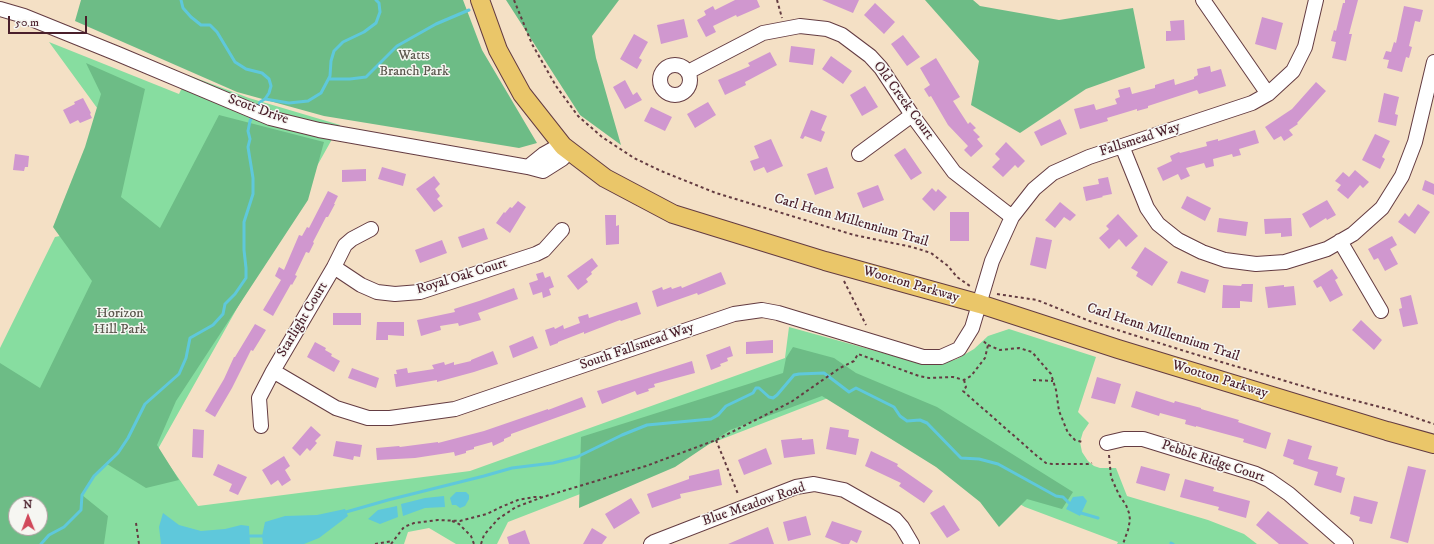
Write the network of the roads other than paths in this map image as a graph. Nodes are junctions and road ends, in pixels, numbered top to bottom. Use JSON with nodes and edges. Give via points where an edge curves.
{"nodes":[{"id":1,"x":480,"y":0,"type":"edge"},
{"id":2,"x":1203,"y":0,"type":"edge"},
{"id":3,"x":1316,"y":0,"type":"edge"},
{"id":4,"x":0,"y":9,"type":"edge"},
{"id":5,"x":1434,"y":62,"type":"edge"},
{"id":6,"x":688,"y":72,"type":"dead end"},
{"id":7,"x":1268,"y":94,"type":"junction"},
{"id":8,"x":1430,"y":96,"type":"edge"},
{"id":9,"x":912,"y":115,"type":"junction"},
{"id":10,"x":1122,"y":146,"type":"junction"},
{"id":11,"x":567,"y":148,"type":"junction"},
{"id":12,"x":860,"y":154,"type":"dead end"},
{"id":13,"x":1012,"y":217,"type":"junction"},
{"id":14,"x":371,"y":229,"type":"dead end"},
{"id":15,"x":562,"y":230,"type":"dead end"},
{"id":16,"x":1340,"y":241,"type":"junction"},
{"id":17,"x":334,"y":267,"type":"junction"},
{"id":18,"x":982,"y":297,"type":"junction"},
{"id":19,"x":1381,"y":311,"type":"dead end"},
{"id":20,"x":273,"y":371,"type":"junction"},
{"id":21,"x":260,"y":426,"type":"dead end"},
{"id":22,"x":1107,"y":443,"type":"road end"},
{"id":23,"x":1434,"y":444,"type":"edge"},
{"id":24,"x":651,"y":544,"type":"edge"},
{"id":25,"x":912,"y":544,"type":"edge"},
{"id":26,"x":1346,"y":544,"type":"edge"}],
"edges":[{"from":1,"to":11,"type":"main road","name":"Wootton Parkway","via":[[498,50],[519,87],[542,121]]},
{"from":2,"to":7,"type":"street"},
{"from":3,"to":7,"type":"street","name":"Fallsmead Way","via":[[1305,47],[1293,71]]},
{"from":4,"to":11,"type":"street","name":"Scott Drive","via":[[24,16],[270,118],[319,130],[543,171],[562,159]]},
{"from":5,"to":8,"type":"street"},
{"from":6,"to":9,"type":"street","name":"Old Creek Court","via":[[763,33],[800,26],[827,29],[842,35],[870,56],[881,68]]},
{"from":7,"to":10,"type":"street","name":"Fallsmead Way","via":[[1252,104]]},
{"from":8,"to":16,"type":"street","via":[[1402,176],[1382,208]]},
{"from":9,"to":12,"type":"street"},
{"from":9,"to":13,"type":"street","name":"Old Creek Court","via":[[954,172]]},
{"from":10,"to":13,"type":"street","name":"Fallsmead Way","via":[[1053,173],[1034,189]]},
{"from":10,"to":16,"type":"street","via":[[1147,208],[1158,224],[1178,240],[1202,252],[1226,260],[1256,264],[1285,262]]},
{"from":11,"to":18,"type":"main road","name":"Wootton Parkway","via":[[605,178],[673,214],[825,261]]},
{"from":13,"to":18,"type":"street","name":"Fallsmead Way","via":[[992,261]]},
{"from":14,"to":17,"type":"street","name":"Starlight Court","via":[[346,245]]},
{"from":15,"to":17,"type":"street","name":"Royal Oak Court","via":[[544,250],[536,254],[420,292],[377,292]]},
{"from":16,"to":19,"type":"street"},
{"from":17,"to":20,"type":"street","name":"Starlight Court"},
{"from":18,"to":20,"type":"street","name":"South Fallsmead Way","via":[[972,328],[959,349],[941,357],[923,357],[762,310],[734,314],[455,409],[390,418],[368,418],[336,408]]},
{"from":18,"to":23,"type":"main road","name":"Wootton Parkway","via":[[1118,349]]},
{"from":20,"to":21,"type":"street","name":"Starlight Court","via":[[259,398]]},
{"from":22,"to":26,"type":"street","name":"Pebble Ridge Court","via":[[1124,439],[1142,439],[1256,474],[1289,494]]},
{"from":24,"to":25,"type":"street","name":"Blue Meadow Road","via":[[796,487],[814,484],[844,490],[895,519]]}]}
